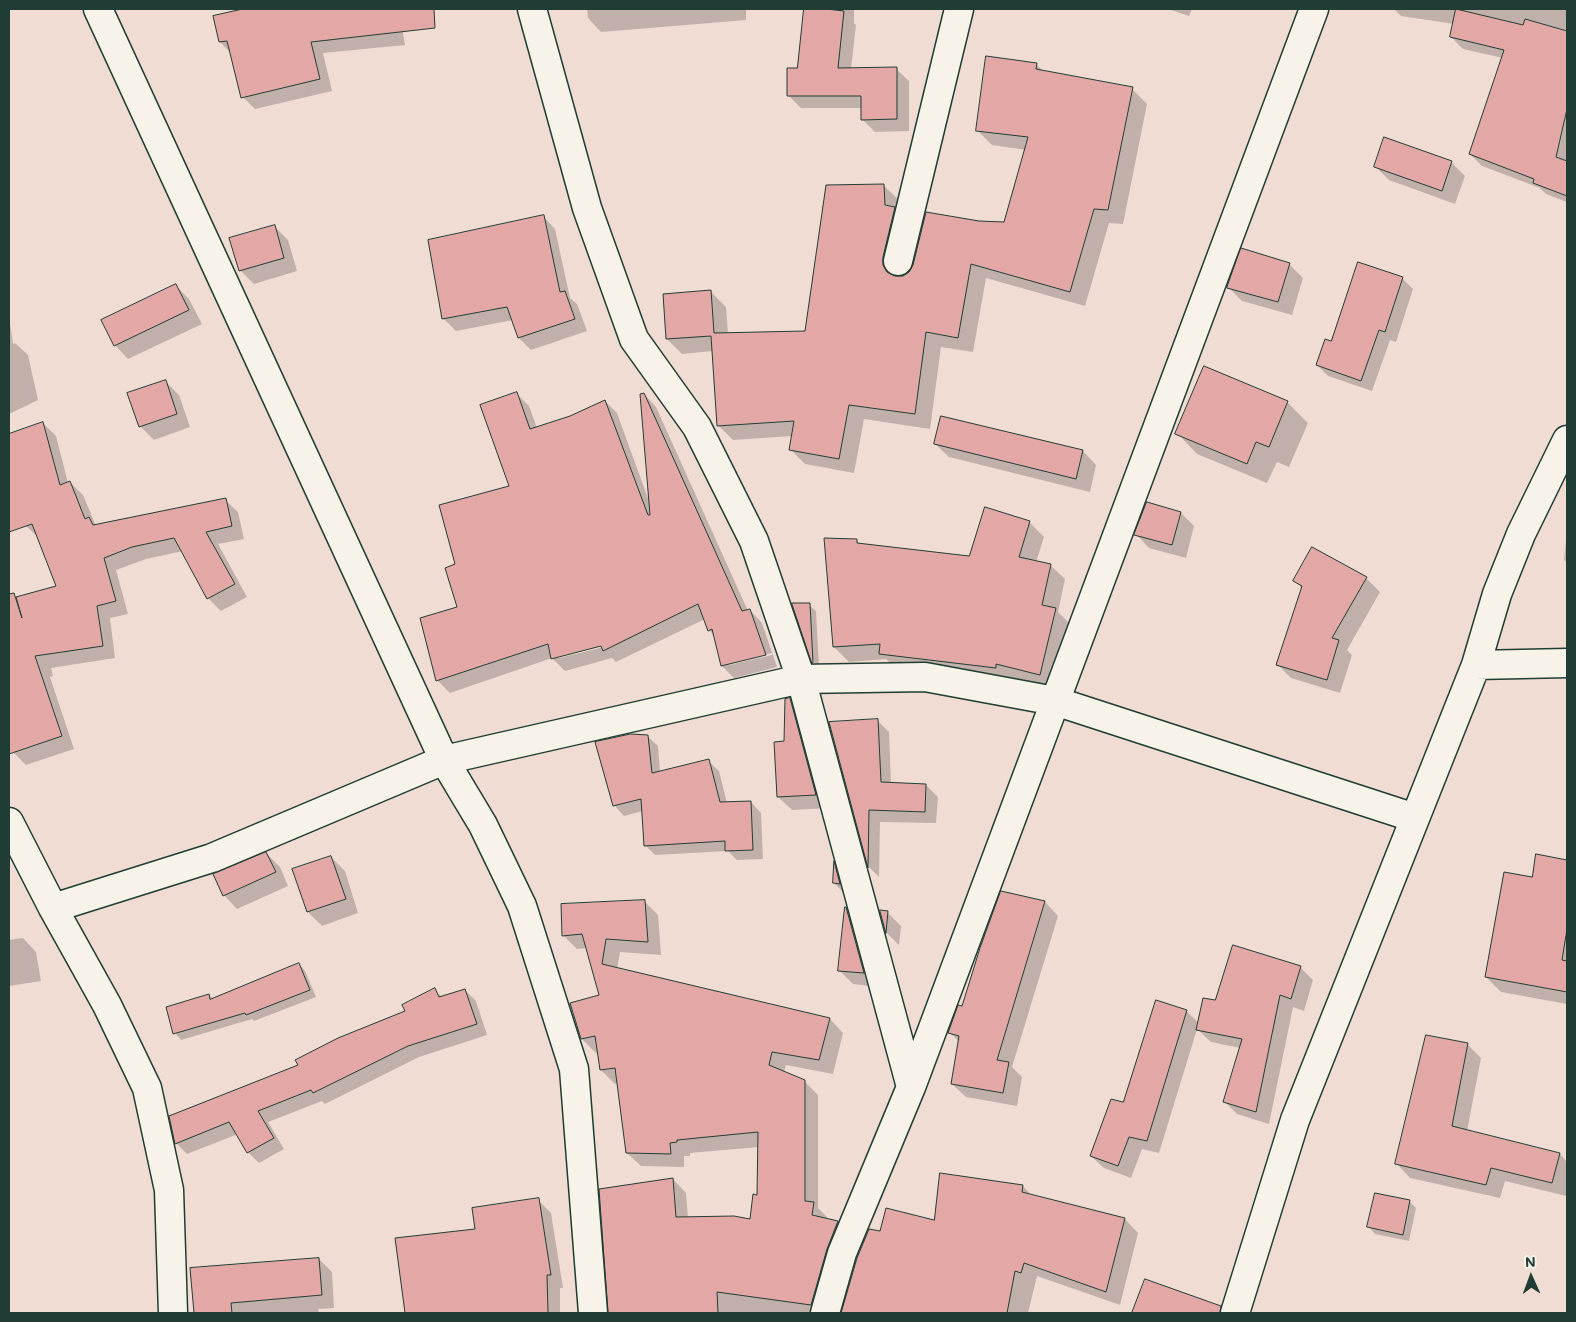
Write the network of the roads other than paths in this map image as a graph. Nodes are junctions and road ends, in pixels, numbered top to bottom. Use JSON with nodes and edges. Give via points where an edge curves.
{"nodes":[{"id":1,"x":98,"y":9,"type":"edge"},
{"id":2,"x":532,"y":9,"type":"edge"},
{"id":3,"x":958,"y":9,"type":"edge"},
{"id":4,"x":1314,"y":9,"type":"edge"},
{"id":5,"x":898,"y":261,"type":"dead end"},
{"id":6,"x":1567,"y":440,"type":"edge"},
{"id":7,"x":1567,"y":664,"type":"edge"},
{"id":8,"x":1476,"y":665,"type":"junction"},
{"id":9,"x":801,"y":679,"type":"junction"},
{"id":10,"x":1055,"y":701,"type":"junction"},
{"id":11,"x":444,"y":760,"type":"junction"},
{"id":12,"x":1415,"y":818,"type":"junction"},
{"id":13,"x":9,"y":822,"type":"edge"},
{"id":14,"x":53,"y":908,"type":"junction"},
{"id":15,"x":910,"y":1087,"type":"junction"},
{"id":16,"x":173,"y":1313,"type":"edge"},
{"id":17,"x":593,"y":1313,"type":"edge"},
{"id":18,"x":825,"y":1313,"type":"edge"},
{"id":19,"x":1235,"y":1313,"type":"edge"}],
"edges":[{"from":1,"to":11,"type":"street"},
{"from":2,"to":9,"type":"street","via":[[587,208],[634,339],[697,427],[754,541]]},
{"from":3,"to":5,"type":"street"},
{"from":4,"to":10,"type":"street"},
{"from":6,"to":8,"type":"street","via":[[1497,594]]},
{"from":7,"to":8,"type":"street"},
{"from":8,"to":12,"type":"street"},
{"from":9,"to":10,"type":"street","via":[[926,677]]},
{"from":9,"to":11,"type":"street"},
{"from":9,"to":15,"type":"street"},
{"from":10,"to":12,"type":"street"},
{"from":10,"to":15,"type":"street"},
{"from":11,"to":14,"type":"street","via":[[212,858]]},
{"from":11,"to":17,"type":"street","via":[[483,825],[522,906],[574,1069]]},
{"from":12,"to":19,"type":"street","via":[[1295,1120]]},
{"from":13,"to":14,"type":"street"},
{"from":14,"to":16,"type":"street","via":[[108,1005],[147,1088],[169,1190]]},
{"from":15,"to":18,"type":"street","via":[[842,1254]]}]}
